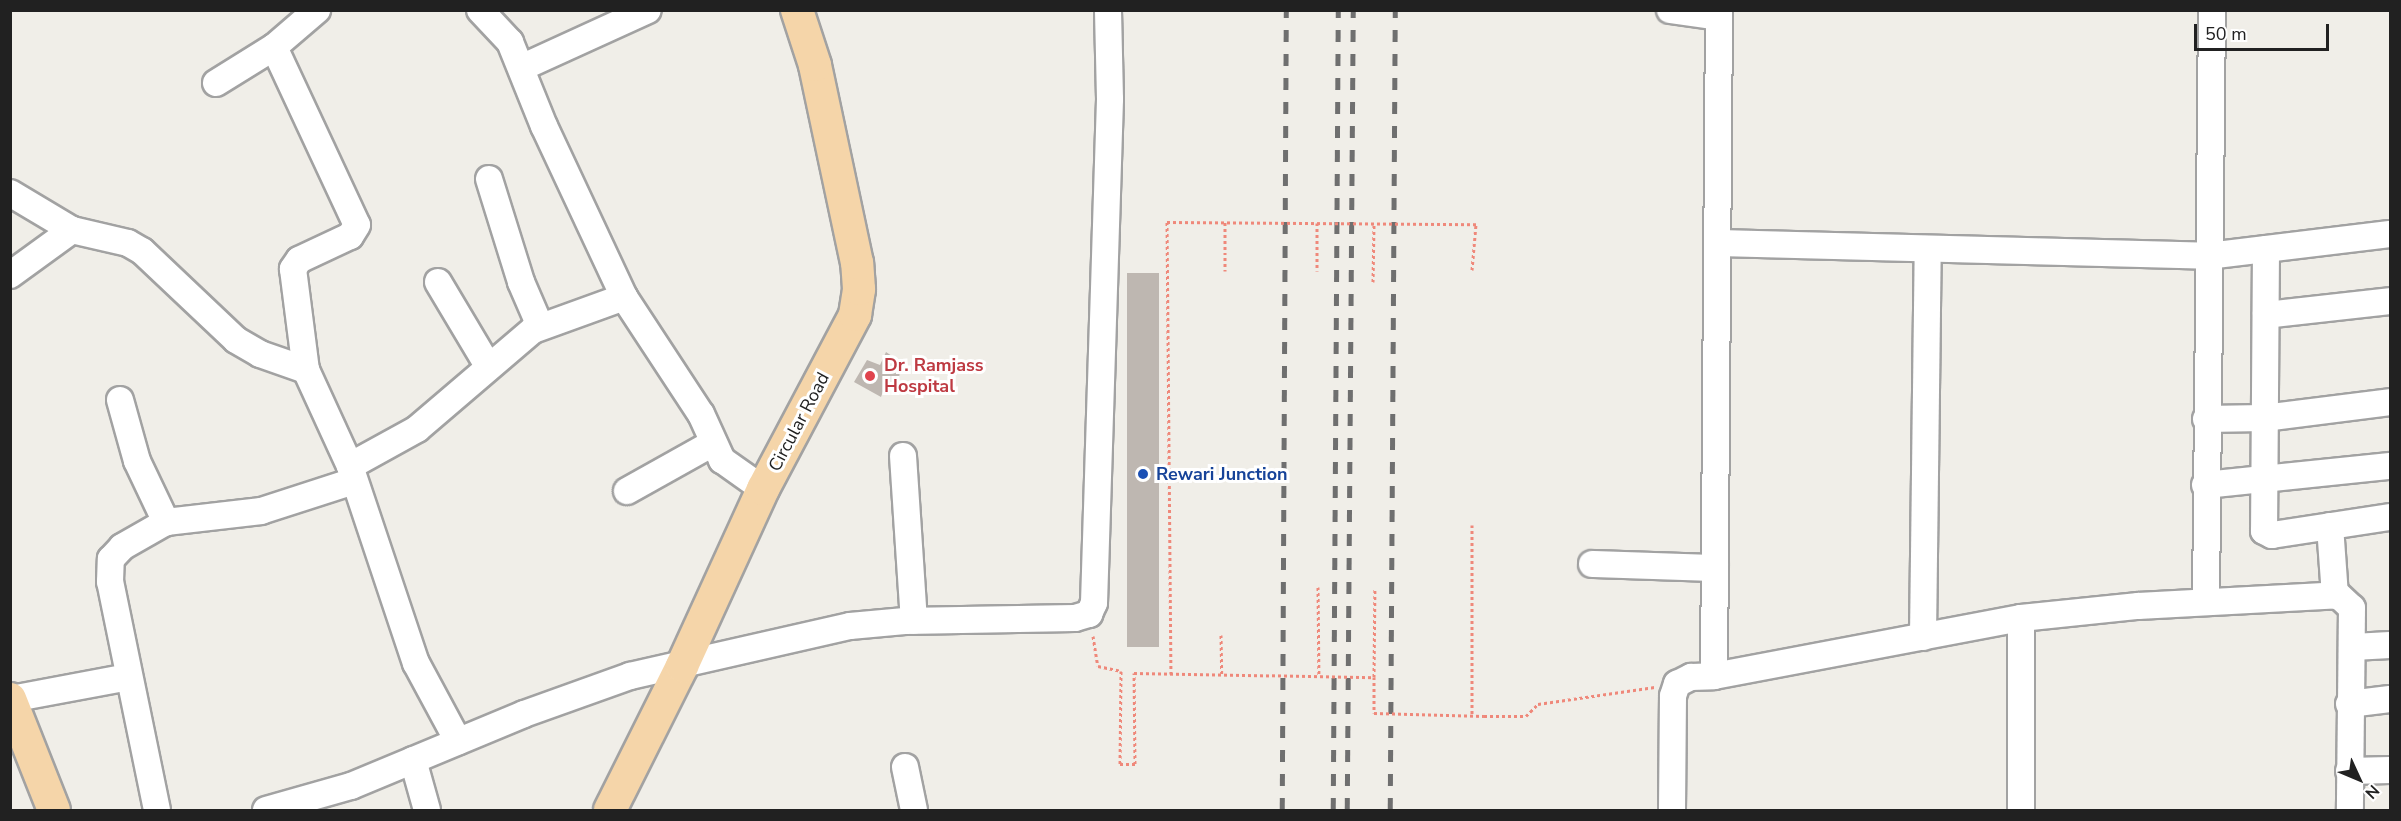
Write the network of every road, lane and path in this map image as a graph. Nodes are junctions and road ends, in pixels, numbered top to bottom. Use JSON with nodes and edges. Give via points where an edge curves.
{"nodes":[{"id":1,"x":317,"y":10,"type":"edge"},
{"id":2,"x":480,"y":10,"type":"edge"},
{"id":3,"x":648,"y":10,"type":"edge"},
{"id":4,"x":797,"y":10,"type":"edge"},
{"id":5,"x":1108,"y":10,"type":"edge"},
{"id":6,"x":1670,"y":10,"type":"edge"},
{"id":7,"x":2212,"y":10,"type":"edge"},
{"id":8,"x":1719,"y":14,"type":"edge"},
{"id":9,"x":274,"y":47,"type":"junction"},
{"id":10,"x":523,"y":67,"type":"junction"},
{"id":11,"x":216,"y":83,"type":"dead end"},
{"id":12,"x":489,"y":179,"type":"dead end"},
{"id":13,"x":10,"y":192,"type":"edge"},
{"id":14,"x":1225,"y":222,"type":"junction"},
{"id":15,"x":1317,"y":223,"type":"junction"},
{"id":16,"x":1374,"y":223,"type":"junction"},
{"id":17,"x":72,"y":230,"type":"junction"},
{"id":18,"x":2391,"y":234,"type":"edge"},
{"id":19,"x":1719,"y":243,"type":"junction"},
{"id":20,"x":1928,"y":249,"type":"junction"},
{"id":21,"x":2266,"y":249,"type":"junction"},
{"id":22,"x":2208,"y":256,"type":"junction"},
{"id":23,"x":1472,"y":270,"type":"dead end"},
{"id":24,"x":1225,"y":271,"type":"dead end"},
{"id":25,"x":1317,"y":271,"type":"dead end"},
{"id":26,"x":10,"y":275,"type":"edge"},
{"id":27,"x":438,"y":282,"type":"dead end"},
{"id":28,"x":1374,"y":282,"type":"dead end"},
{"id":29,"x":624,"y":297,"type":"junction"},
{"id":30,"x":2391,"y":301,"type":"edge"},
{"id":31,"x":2266,"y":315,"type":"junction"},
{"id":32,"x":540,"y":326,"type":"junction"},
{"id":33,"x":488,"y":366,"type":"junction"},
{"id":34,"x":306,"y":370,"type":"junction"},
{"id":35,"x":120,"y":400,"type":"dead end"},
{"id":36,"x":2391,"y":402,"type":"edge"},
{"id":37,"x":2264,"y":418,"type":"junction"},
{"id":38,"x":2206,"y":419,"type":"junction"},
{"id":39,"x":713,"y":443,"type":"junction"},
{"id":40,"x":903,"y":456,"type":"dead end"},
{"id":41,"x":2391,"y":466,"type":"edge"},
{"id":42,"x":352,"y":474,"type":"junction"},
{"id":43,"x":2262,"y":481,"type":"junction"},
{"id":44,"x":2205,"y":485,"type":"junction"},
{"id":45,"x":763,"y":489,"type":"junction"},
{"id":46,"x":627,"y":490,"type":"dead end"},
{"id":47,"x":2391,"y":517,"type":"edge"},
{"id":48,"x":166,"y":522,"type":"junction"},
{"id":49,"x":1472,"y":525,"type":"dead end"},
{"id":50,"x":2330,"y":526,"type":"junction"},
{"id":51,"x":1592,"y":564,"type":"dead end"},
{"id":52,"x":1716,"y":568,"type":"junction"},
{"id":53,"x":1318,"y":587,"type":"dead end"},
{"id":54,"x":1375,"y":588,"type":"dead end"},
{"id":55,"x":2335,"y":596,"type":"junction"},
{"id":56,"x":2206,"y":602,"type":"junction"},
{"id":57,"x":1089,"y":614,"type":"junction"},
{"id":58,"x":2021,"y":618,"type":"junction"},
{"id":59,"x":914,"y":621,"type":"junction"},
{"id":60,"x":1221,"y":635,"type":"dead end"},
{"id":61,"x":1923,"y":637,"type":"junction"},
{"id":62,"x":2391,"y":645,"type":"edge"},
{"id":63,"x":2353,"y":647,"type":"junction"},
{"id":64,"x":682,"y":666,"type":"junction"},
{"id":65,"x":1171,"y":674,"type":"junction"},
{"id":66,"x":1222,"y":674,"type":"junction"},
{"id":67,"x":1319,"y":676,"type":"junction"},
{"id":68,"x":1714,"y":676,"type":"junction"},
{"id":69,"x":128,"y":677,"type":"junction"},
{"id":70,"x":1374,"y":677,"type":"junction"},
{"id":71,"x":1677,"y":684,"type":"junction"},
{"id":72,"x":2391,"y":699,"type":"edge"},
{"id":73,"x":2349,"y":704,"type":"junction"},
{"id":74,"x":13,"y":709,"type":"edge"},
{"id":75,"x":1472,"y":715,"type":"junction"},
{"id":76,"x":458,"y":741,"type":"junction"},
{"id":77,"x":413,"y":760,"type":"junction"},
{"id":78,"x":905,"y":767,"type":"dead end"},
{"id":79,"x":2391,"y":770,"type":"edge"},
{"id":80,"x":2349,"y":771,"type":"junction"},
{"id":81,"x":54,"y":810,"type":"edge"},
{"id":82,"x":157,"y":810,"type":"edge"},
{"id":83,"x":266,"y":810,"type":"edge"},
{"id":84,"x":427,"y":810,"type":"edge"},
{"id":85,"x":610,"y":810,"type":"edge"},
{"id":86,"x":914,"y":810,"type":"edge"},
{"id":87,"x":1672,"y":810,"type":"edge"},
{"id":88,"x":2021,"y":810,"type":"edge"},
{"id":89,"x":2350,"y":810,"type":"edge"}],
"edges":[{"from":1,"to":9,"type":"street"},
{"from":2,"to":10,"type":"street","via":[[510,42]]},
{"from":3,"to":10,"type":"street"},
{"from":4,"to":45,"type":"main road","name":"Circular Road","via":[[815,65],[859,289],[855,315],[844,338]]},
{"from":5,"to":57,"type":"street","via":[[1109,134],[1094,603]]},
{"from":6,"to":8,"type":"street"},
{"from":7,"to":22,"type":"street"},
{"from":8,"to":19,"type":"street"},
{"from":9,"to":11,"type":"street"},
{"from":9,"to":34,"type":"street","via":[[357,225],[350,236],[299,260],[293,269]]},
{"from":10,"to":29,"type":"street","via":[[544,126]]},
{"from":12,"to":32,"type":"street","via":[[521,282]]},
{"from":13,"to":17,"type":"street"},
{"from":14,"to":15,"type":"path","bridge":true},
{"from":14,"to":24,"type":"path"},
{"from":14,"to":65,"type":"path","bridge":true,"via":[[1167,222]]},
{"from":15,"to":16,"type":"path","bridge":true},
{"from":15,"to":25,"type":"path"},
{"from":16,"to":23,"type":"path","bridge":true,"via":[[1476,224]]},
{"from":16,"to":28,"type":"path"},
{"from":17,"to":26,"type":"street"},
{"from":17,"to":34,"type":"street","via":[[128,243],[142,251],[236,340],[260,354]]},
{"from":18,"to":21,"type":"street"},
{"from":19,"to":20,"type":"street"},
{"from":19,"to":52,"type":"street"},
{"from":20,"to":22,"type":"street"},
{"from":20,"to":61,"type":"street"},
{"from":21,"to":22,"type":"street"},
{"from":21,"to":31,"type":"street"},
{"from":22,"to":38,"type":"street"},
{"from":27,"to":33,"type":"street"},
{"from":29,"to":32,"type":"street"},
{"from":29,"to":39,"type":"street","via":[[701,414]]},
{"from":30,"to":31,"type":"street"},
{"from":31,"to":37,"type":"street"},
{"from":32,"to":33,"type":"street"},
{"from":33,"to":42,"type":"street","via":[[417,429]]},
{"from":34,"to":42,"type":"street"},
{"from":35,"to":48,"type":"street","via":[[137,461]]},
{"from":36,"to":37,"type":"street"},
{"from":37,"to":38,"type":"street"},
{"from":37,"to":43,"type":"street"},
{"from":38,"to":44,"type":"street"},
{"from":39,"to":45,"type":"street","via":[[722,460]]},
{"from":39,"to":46,"type":"street"},
{"from":40,"to":59,"type":"street"},
{"from":41,"to":43,"type":"street"},
{"from":42,"to":48,"type":"street","via":[[261,511]]},
{"from":42,"to":76,"type":"street","via":[[416,663]]},
{"from":43,"to":44,"type":"street"},
{"from":43,"to":50,"type":"street","via":[[2266,534]]},
{"from":44,"to":56,"type":"street"},
{"from":45,"to":64,"type":"main road","name":"Circular Road"},
{"from":47,"to":50,"type":"street"},
{"from":48,"to":69,"type":"street","via":[[122,548],[108,568]]},
{"from":49,"to":75,"type":"path"},
{"from":50,"to":55,"type":"street"},
{"from":51,"to":52,"type":"street"},
{"from":52,"to":68,"type":"street"},
{"from":53,"to":67,"type":"path"},
{"from":54,"to":70,"type":"path"},
{"from":55,"to":56,"type":"street"},
{"from":55,"to":63,"type":"street","via":[[2345,598],[2352,608]]},
{"from":56,"to":58,"type":"street"},
{"from":57,"to":59,"type":"street","via":[[1076,618]]},
{"from":57,"to":65,"type":"path","bridge":true,"via":[[1098,666],[1120,671],[1120,764],[1135,764],[1134,673]]},
{"from":58,"to":61,"type":"street"},
{"from":58,"to":88,"type":"street"},
{"from":59,"to":64,"type":"street","via":[[850,626]]},
{"from":60,"to":66,"type":"path"},
{"from":61,"to":68,"type":"street"},
{"from":62,"to":63,"type":"street"},
{"from":63,"to":73,"type":"street"},
{"from":64,"to":76,"type":"street","via":[[577,693]]},
{"from":64,"to":85,"type":"main road","name":"Circular Road"},
{"from":65,"to":66,"type":"path","bridge":true},
{"from":66,"to":67,"type":"path","bridge":true},
{"from":67,"to":70,"type":"path","bridge":true},
{"from":68,"to":71,"type":"street","via":[[1691,677]]},
{"from":69,"to":74,"type":"street"},
{"from":69,"to":82,"type":"street"},
{"from":70,"to":75,"type":"path","bridge":true,"via":[[1374,713]]},
{"from":71,"to":75,"type":"path","bridge":true,"via":[[1538,704],[1526,716]]},
{"from":71,"to":87,"type":"street","via":[[1673,696]]},
{"from":72,"to":73,"type":"street"},
{"from":73,"to":80,"type":"street"},
{"from":74,"to":81,"type":"main road"},
{"from":76,"to":77,"type":"street"},
{"from":77,"to":83,"type":"street","via":[[351,786]]},
{"from":77,"to":84,"type":"street"},
{"from":78,"to":86,"type":"street"},
{"from":79,"to":80,"type":"street"},
{"from":80,"to":89,"type":"street"}]}
